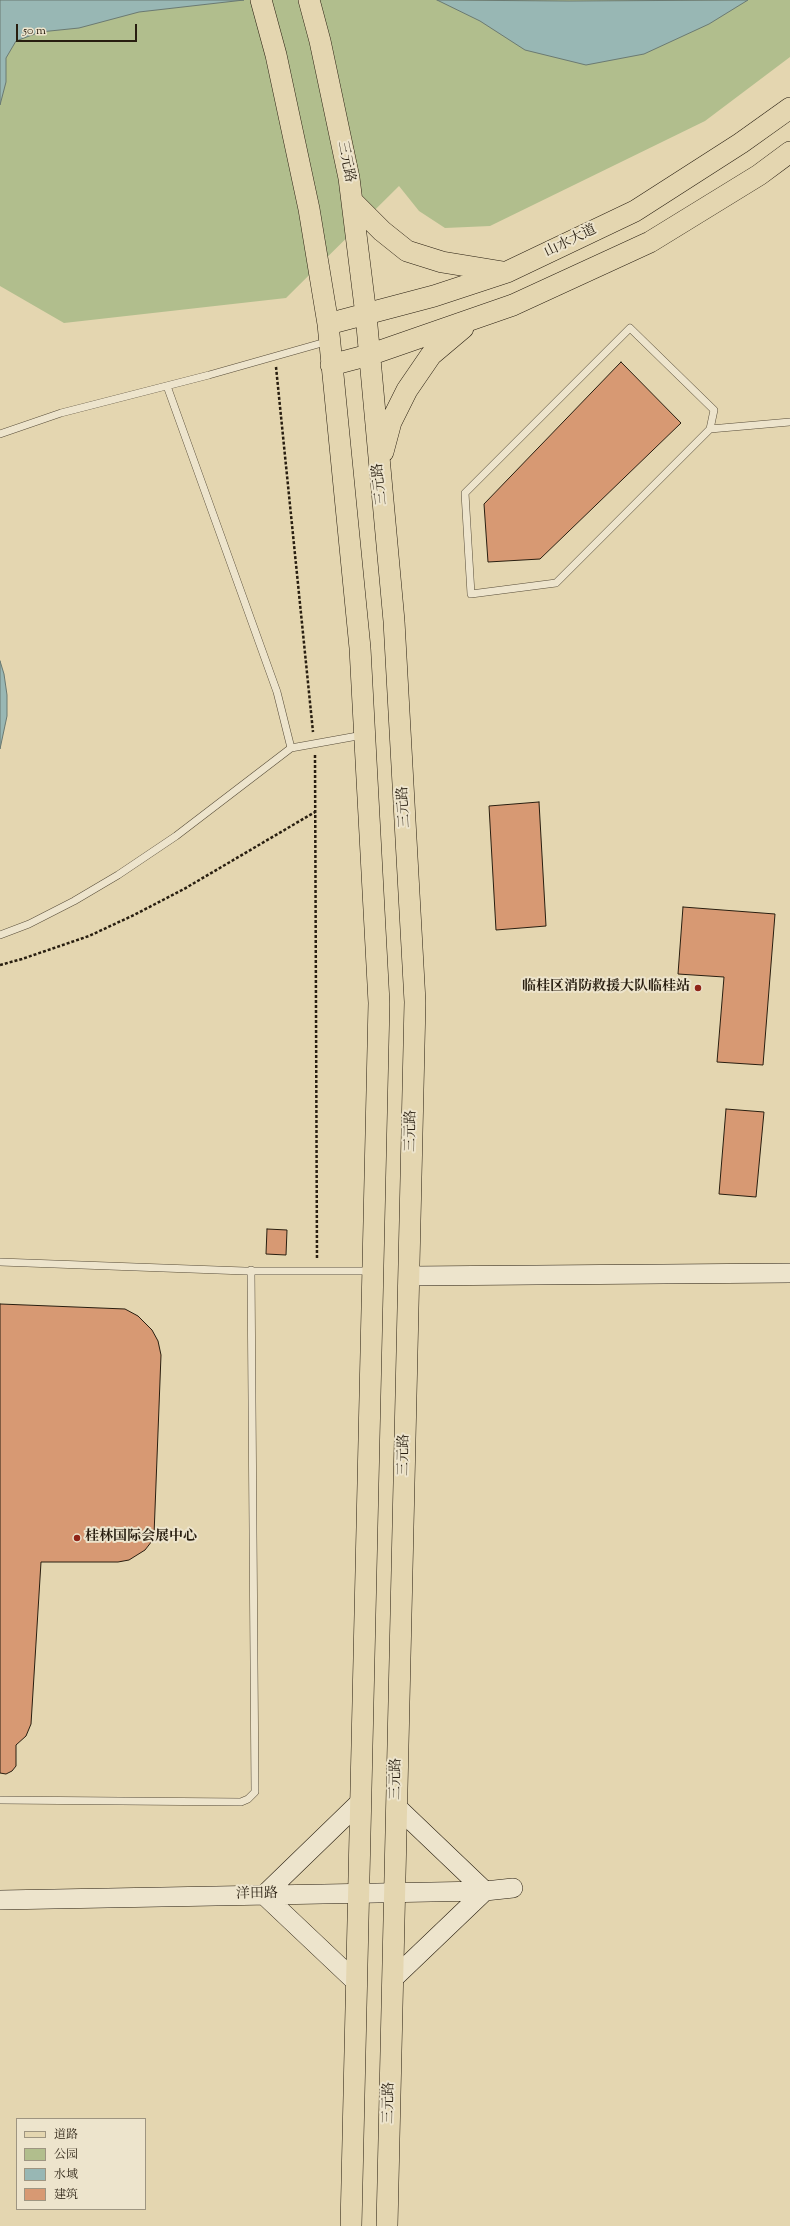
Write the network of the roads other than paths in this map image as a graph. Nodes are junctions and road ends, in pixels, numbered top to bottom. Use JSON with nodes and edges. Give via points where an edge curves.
{"nodes":[{"id":1,"x":261,"y":0,"type":"edge"},
{"id":2,"x":309,"y":0,"type":"edge"},
{"id":3,"x":790,"y":108,"type":"edge"},
{"id":4,"x":790,"y":152,"type":"edge"},
{"id":5,"x":352,"y":201,"type":"junction"},
{"id":6,"x":507,"y":272,"type":"junction"},
{"id":7,"x":366,"y":315,"type":"junction"},
{"id":8,"x":482,"y":316,"type":"junction"},
{"id":9,"x":328,"y":332,"type":"junction"},
{"id":10,"x":369,"y":355,"type":"junction"},
{"id":11,"x":331,"y":365,"type":"junction"},
{"id":12,"x":167,"y":386,"type":"junction"},
{"id":13,"x":790,"y":422,"type":"edge"},
{"id":14,"x":710,"y":429,"type":"junction"},
{"id":15,"x":0,"y":434,"type":"edge"},
{"id":16,"x":379,"y":464,"type":"junction"},
{"id":17,"x":365,"y":734,"type":"junction"},
{"id":18,"x":291,"y":748,"type":"junction"},
{"id":19,"x":0,"y":934,"type":"edge"},
{"id":20,"x":0,"y":1262,"type":"edge"},
{"id":21,"x":251,"y":1270,"type":"junction"},
{"id":22,"x":374,"y":1271,"type":"junction"},
{"id":23,"x":790,"y":1273,"type":"edge"},
{"id":24,"x":410,"y":1276,"type":"junction"},
{"id":25,"x":0,"y":1800,"type":"edge"},
{"id":26,"x":361,"y":1801,"type":"junction"},
{"id":27,"x":396,"y":1807,"type":"junction"},
{"id":28,"x":514,"y":1888,"type":"dead end"},
{"id":29,"x":485,"y":1891,"type":"junction"},
{"id":30,"x":394,"y":1892,"type":"junction"},
{"id":31,"x":358,"y":1893,"type":"junction"},
{"id":32,"x":264,"y":1895,"type":"junction"},
{"id":33,"x":0,"y":1900,"type":"edge"},
{"id":34,"x":393,"y":1979,"type":"junction"},
{"id":35,"x":356,"y":1982,"type":"junction"},
{"id":36,"x":351,"y":2226,"type":"edge"},
{"id":37,"x":387,"y":2226,"type":"edge"}],
"edges":[{"from":1,"to":9,"type":"main road","via":[[276,55],[309,210]]},
{"from":2,"to":5,"type":"main road","name":"三元路"},
{"from":3,"to":6,"type":"main road","name":"山水大道","via":[[741,143],[635,210]]},
{"from":4,"to":8,"type":"main road","via":[[759,175],[650,242],[513,305]]},
{"from":5,"to":6,"type":"main road","via":[[382,231],[407,251],[442,262]]},
{"from":5,"to":7,"type":"main road","name":"三元路"},
{"from":6,"to":7,"type":"main road","name":"山水大道"},
{"from":7,"to":9,"type":"main road","name":"山水大道"},
{"from":7,"to":10,"type":"main road","name":"三元路"},
{"from":8,"to":10,"type":"main road"},
{"from":8,"to":16,"type":"main road","via":[[452,335],[431,355],[407,390],[391,422]]},
{"from":9,"to":11,"type":"main road"},
{"from":9,"to":12,"type":"lane","via":[[275,356]]},
{"from":10,"to":11,"type":"main road"},
{"from":10,"to":16,"type":"main road","name":"三元路"},
{"from":11,"to":17,"type":"main road","via":[[360,648]]},
{"from":12,"to":15,"type":"lane","via":[[61,413]]},
{"from":12,"to":18,"type":"lane","via":[[277,692]]},
{"from":13,"to":14,"type":"lane"},
{"from":14,"to":14,"type":"lane","via":[[714,410],[630,328],[465,493],[471,594],[556,583]]},
{"from":16,"to":24,"type":"main road","name":"三元路","via":[[394,621],[415,1002]]},
{"from":17,"to":18,"type":"lane"},
{"from":17,"to":22,"type":"main road","via":[[380,1003]]},
{"from":18,"to":19,"type":"lane","via":[[176,836],[95,889],[29,924]]},
{"from":20,"to":21,"type":"lane"},
{"from":21,"to":22,"type":"lane"},
{"from":21,"to":25,"type":"lane","via":[[255,1792],[240,1802]]},
{"from":22,"to":26,"type":"main road"},
{"from":23,"to":24,"type":"street"},
{"from":24,"to":27,"type":"main road","name":"三元路"},
{"from":26,"to":31,"type":"main road"},
{"from":26,"to":32,"type":"street"},
{"from":27,"to":29,"type":"street"},
{"from":27,"to":30,"type":"main road","name":"三元路"},
{"from":28,"to":29,"type":"street","name":"洋田路"},
{"from":29,"to":30,"type":"street","name":"洋田路"},
{"from":29,"to":34,"type":"street"},
{"from":30,"to":31,"type":"street","name":"洋田路"},
{"from":30,"to":34,"type":"main road","name":"三元路"},
{"from":31,"to":32,"type":"street","name":"洋田路"},
{"from":31,"to":35,"type":"main road"},
{"from":32,"to":33,"type":"street","name":"洋田路"},
{"from":32,"to":35,"type":"street"},
{"from":34,"to":37,"type":"main road","name":"三元路"},
{"from":35,"to":36,"type":"main road"}]}
